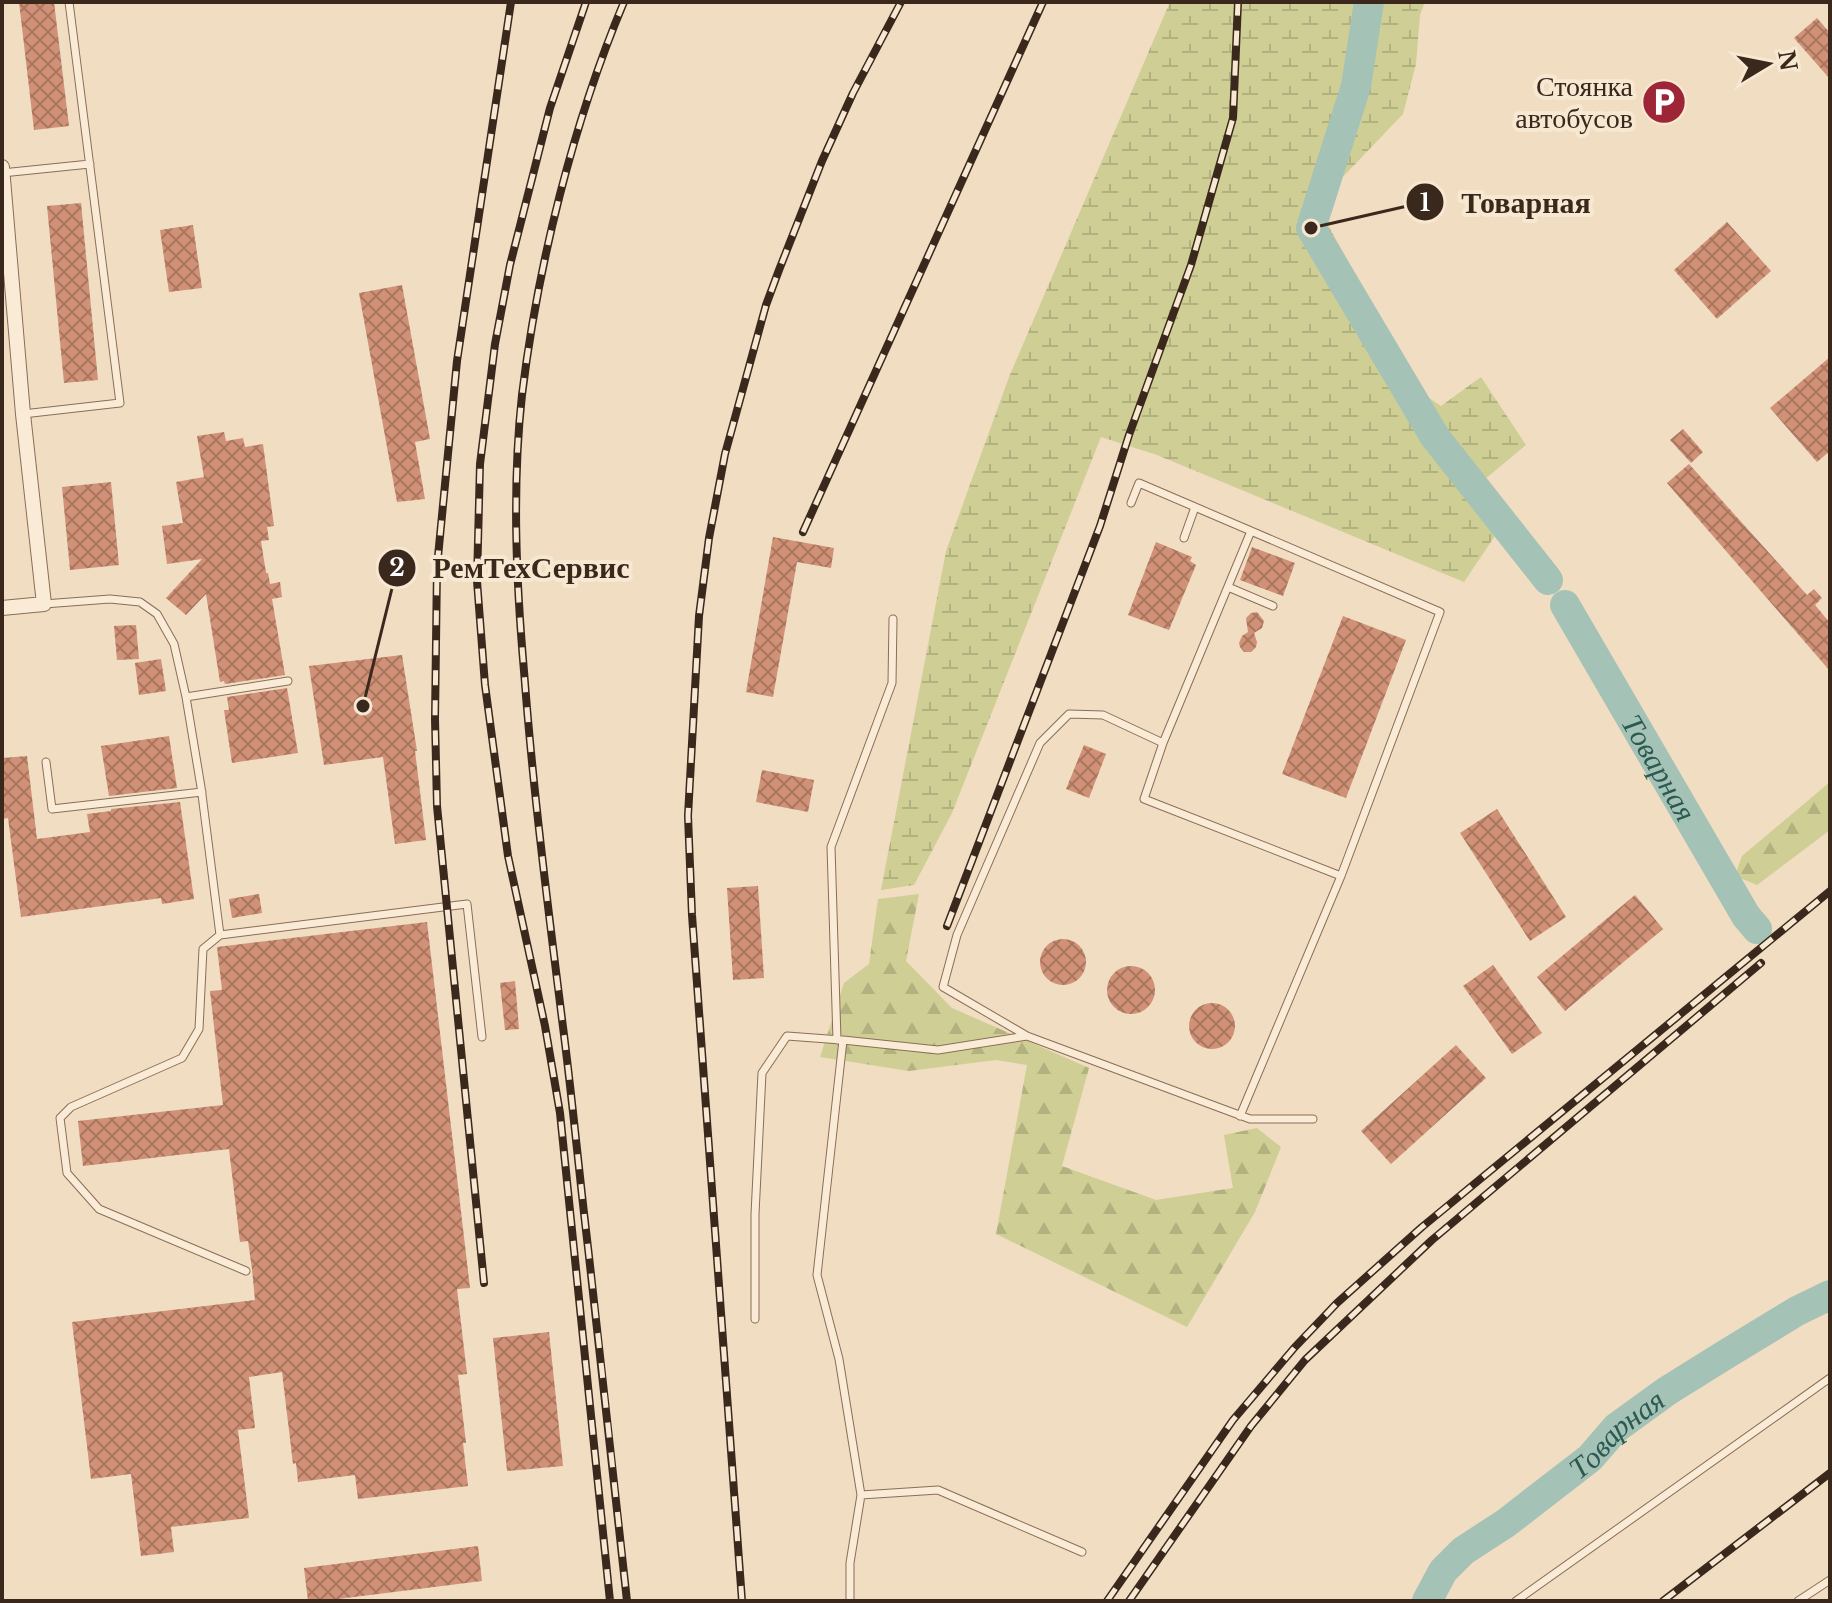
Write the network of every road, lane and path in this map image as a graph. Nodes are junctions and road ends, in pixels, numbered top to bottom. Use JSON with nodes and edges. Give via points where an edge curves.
{"nodes":[{"id":1,"x":69,"y":2,"type":"edge"},
{"id":2,"x":90,"y":164,"type":"junction"},
{"id":3,"x":2,"y":170,"type":"edge"},
{"id":4,"x":23,"y":414,"type":"junction"},
{"id":5,"x":1131,"y":503,"type":"dead end"},
{"id":6,"x":1195,"y":507,"type":"junction"},
{"id":7,"x":1251,"y":531,"type":"junction"},
{"id":8,"x":1184,"y":538,"type":"dead end"},
{"id":9,"x":1228,"y":587,"type":"junction"},
{"id":10,"x":44,"y":604,"type":"junction"},
{"id":11,"x":1273,"y":606,"type":"dead end"},
{"id":12,"x":2,"y":608,"type":"edge"},
{"id":13,"x":893,"y":619,"type":"dead end"},
{"id":14,"x":288,"y":681,"type":"dead end"},
{"id":15,"x":186,"y":697,"type":"junction"},
{"id":16,"x":1163,"y":743,"type":"junction"},
{"id":17,"x":46,"y":762,"type":"dead end"},
{"id":18,"x":202,"y":792,"type":"junction"},
{"id":19,"x":1341,"y":876,"type":"junction"},
{"id":20,"x":220,"y":935,"type":"junction"},
{"id":21,"x":1027,"y":1036,"type":"junction"},
{"id":22,"x":482,"y":1037,"type":"dead end"},
{"id":23,"x":840,"y":1040,"type":"junction"},
{"id":24,"x":1240,"y":1116,"type":"junction"},
{"id":25,"x":1313,"y":1119,"type":"dead end"},
{"id":26,"x":246,"y":1271,"type":"dead end"},
{"id":27,"x":755,"y":1319,"type":"dead end"},
{"id":28,"x":1830,"y":1378,"type":"edge"},
{"id":29,"x":861,"y":1495,"type":"junction"},
{"id":30,"x":1082,"y":1552,"type":"dead end"},
{"id":31,"x":1830,"y":1580,"type":"edge"},
{"id":32,"x":850,"y":1601,"type":"edge"},
{"id":33,"x":1516,"y":1601,"type":"edge"},
{"id":34,"x":1798,"y":1601,"type":"edge"}],
"edges":[{"from":1,"to":2,"type":"lane"},
{"from":2,"to":3,"type":"lane"},
{"from":2,"to":4,"type":"lane","via":[[120,403]]},
{"from":3,"to":4,"type":"street"},
{"from":4,"to":10,"type":"street"},
{"from":5,"to":6,"type":"lane","via":[[1139,483]]},
{"from":6,"to":7,"type":"lane"},
{"from":6,"to":8,"type":"lane"},
{"from":7,"to":9,"type":"lane"},
{"from":7,"to":19,"type":"lane","via":[[1440,612]]},
{"from":9,"to":11,"type":"lane"},
{"from":9,"to":16,"type":"lane"},
{"from":10,"to":12,"type":"street"},
{"from":10,"to":15,"type":"lane","via":[[140,602],[157,614],[174,644]]},
{"from":13,"to":23,"type":"lane","via":[[892,683],[831,847]]},
{"from":14,"to":15,"type":"lane"},
{"from":15,"to":18,"type":"lane"},
{"from":16,"to":19,"type":"lane","via":[[1144,799]]},
{"from":16,"to":21,"type":"lane","via":[[1103,715],[1069,714],[1040,743],[957,935],[943,987]]},
{"from":17,"to":18,"type":"lane","via":[[52,809]]},
{"from":18,"to":20,"type":"lane"},
{"from":19,"to":24,"type":"lane"},
{"from":20,"to":22,"type":"lane","via":[[467,904]]},
{"from":20,"to":26,"type":"lane","via":[[203,949],[199,1029],[182,1058],[71,1107],[60,1118],[67,1173],[99,1209]]},
{"from":21,"to":23,"type":"lane","via":[[938,1050]]},
{"from":21,"to":24,"type":"lane"},
{"from":23,"to":27,"type":"lane","via":[[787,1036],[762,1073]]},
{"from":23,"to":29,"type":"lane","via":[[817,1275],[839,1359]]},
{"from":24,"to":25,"type":"lane"},
{"from":28,"to":33,"type":"lane"},
{"from":29,"to":30,"type":"lane","via":[[938,1490]]},
{"from":29,"to":32,"type":"lane"},
{"from":31,"to":34,"type":"lane"}]}
